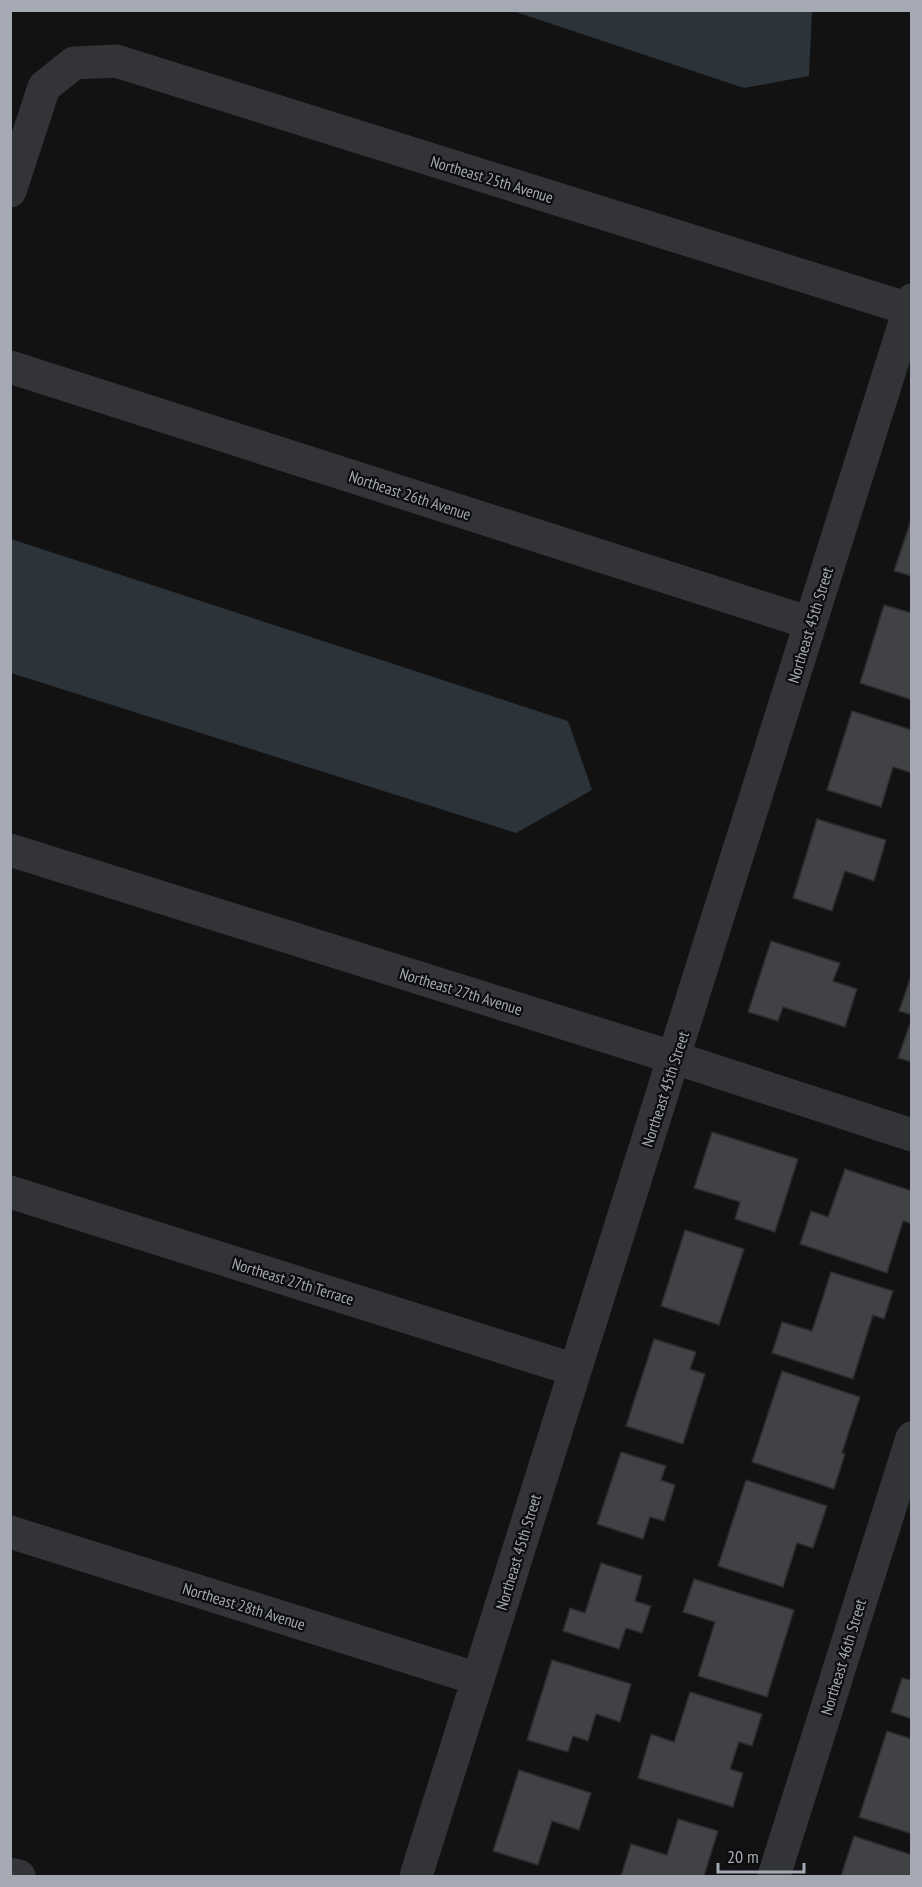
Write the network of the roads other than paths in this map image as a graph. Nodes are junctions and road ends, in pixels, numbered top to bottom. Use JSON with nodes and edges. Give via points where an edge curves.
{"nodes":[{"id":1,"x":10,"y":191,"type":"edge"},
{"id":2,"x":910,"y":304,"type":"edge"},
{"id":3,"x":10,"y":367,"type":"edge"},
{"id":4,"x":810,"y":623,"type":"junction"},
{"id":5,"x":10,"y":849,"type":"edge"},
{"id":6,"x":675,"y":1058,"type":"junction"},
{"id":7,"x":912,"y":1135,"type":"edge"},
{"id":8,"x":10,"y":1192,"type":"edge"},
{"id":9,"x":575,"y":1370,"type":"junction"},
{"id":10,"x":912,"y":1438,"type":"edge"},
{"id":11,"x":10,"y":1532,"type":"edge"},
{"id":12,"x":478,"y":1679,"type":"junction"},
{"id":13,"x":10,"y":1874,"type":"edge"},
{"id":14,"x":19,"y":1876,"type":"edge"},
{"id":15,"x":416,"y":1876,"type":"edge"},
{"id":16,"x":774,"y":1876,"type":"edge"}],
"edges":[{"from":1,"to":2,"type":"street","name":"Northeast 25th Avenue","via":[[44,87],[74,63],[116,61]]},
{"from":2,"to":4,"type":"street","name":"Northeast 45th Street"},
{"from":3,"to":4,"type":"street","name":"Northeast 26th Avenue"},
{"from":4,"to":6,"type":"street","name":"Northeast 45th Street"},
{"from":5,"to":6,"type":"street","name":"Northeast 27th Avenue"},
{"from":6,"to":7,"type":"street","name":"Northeast 27th Avenue"},
{"from":6,"to":9,"type":"street","name":"Northeast 45th Street"},
{"from":8,"to":9,"type":"street","name":"Northeast 27th Terrace"},
{"from":9,"to":12,"type":"street","name":"Northeast 45th Street"},
{"from":10,"to":16,"type":"street","name":"Northeast 46th Street"},
{"from":11,"to":12,"type":"street","name":"Northeast 28th Avenue"},
{"from":12,"to":15,"type":"street","name":"Northeast 45th Street"},
{"from":13,"to":14,"type":"street"}]}
